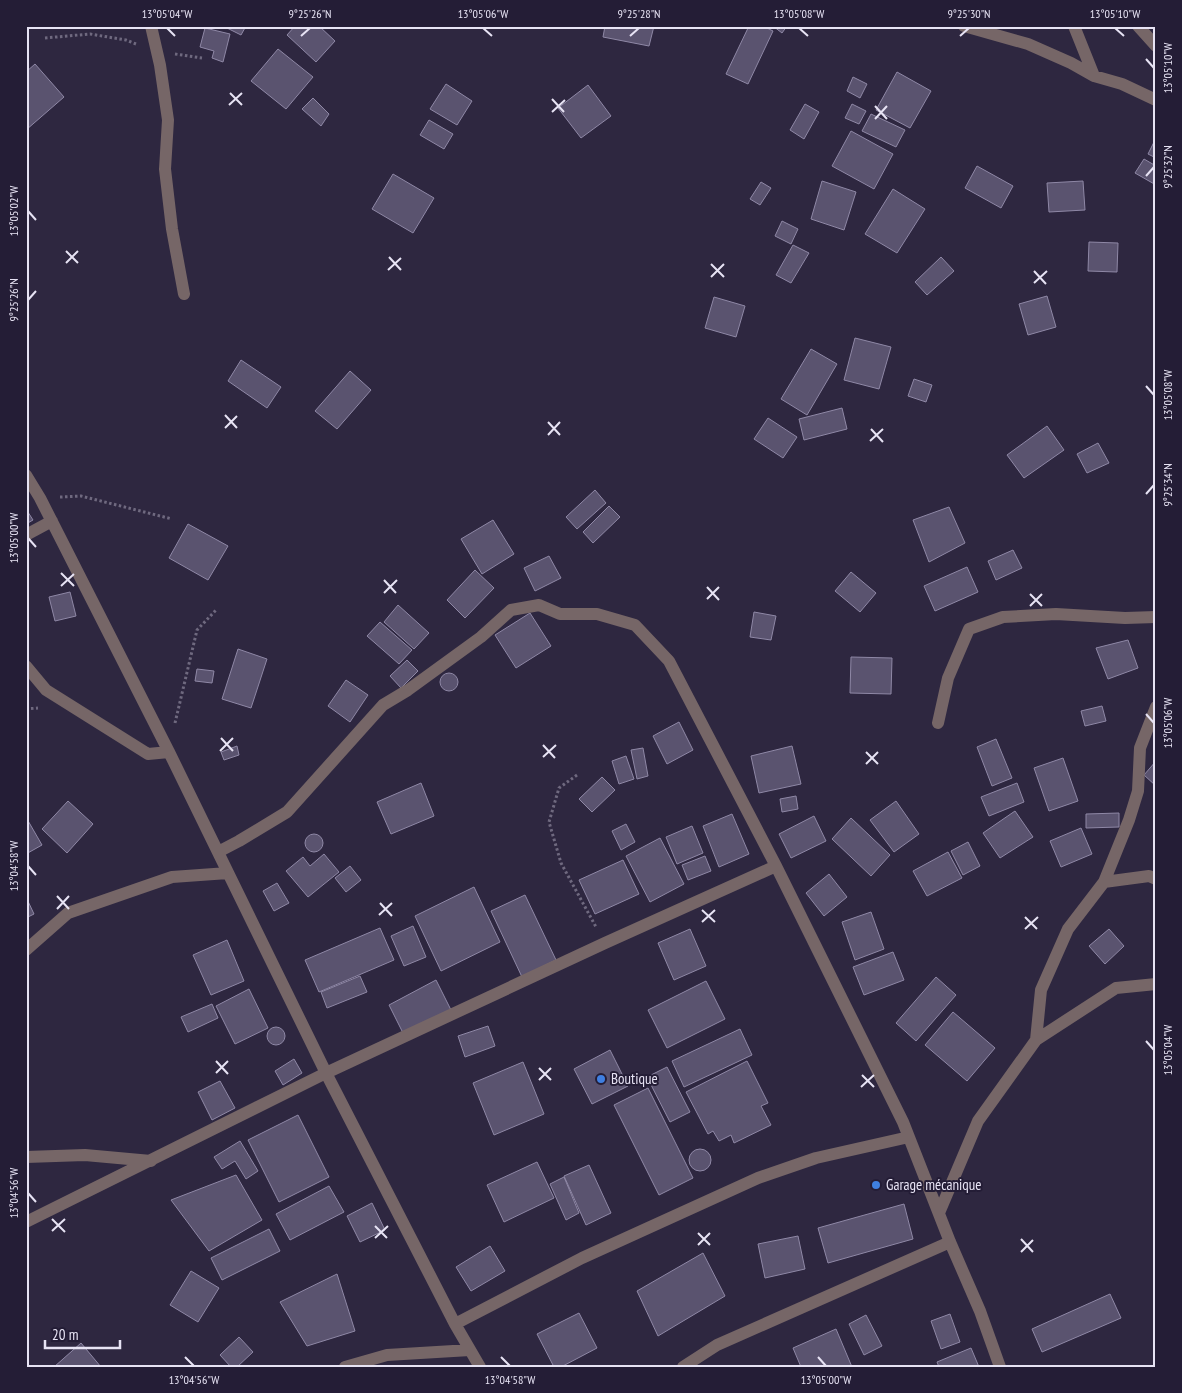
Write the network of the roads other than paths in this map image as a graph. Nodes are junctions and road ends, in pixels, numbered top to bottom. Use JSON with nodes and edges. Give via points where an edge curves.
{"nodes":[{"id":1,"x":151,"y":26,"type":"edge"},
{"id":2,"x":964,"y":26,"type":"edge"},
{"id":3,"x":1074,"y":26,"type":"edge"},
{"id":4,"x":1138,"y":26,"type":"edge"},
{"id":5,"x":1156,"y":46,"type":"edge"},
{"id":6,"x":1094,"y":76,"type":"junction"},
{"id":7,"x":1156,"y":100,"type":"edge"},
{"id":8,"x":184,"y":294,"type":"dead end"},
{"id":9,"x":26,"y":475,"type":"edge"},
{"id":10,"x":52,"y":521,"type":"junction"},
{"id":11,"x":26,"y":535,"type":"edge"},
{"id":12,"x":1156,"y":617,"type":"edge"},
{"id":13,"x":26,"y":666,"type":"edge"},
{"id":14,"x":1156,"y":707,"type":"edge"},
{"id":15,"x":938,"y":723,"type":"dead end"},
{"id":16,"x":169,"y":752,"type":"junction"},
{"id":17,"x":218,"y":852,"type":"junction"},
{"id":18,"x":776,"y":866,"type":"junction"},
{"id":19,"x":228,"y":873,"type":"junction"},
{"id":20,"x":1156,"y":879,"type":"edge"},
{"id":21,"x":1104,"y":882,"type":"junction"},
{"id":22,"x":26,"y":950,"type":"edge"},
{"id":23,"x":1156,"y":984,"type":"edge"},
{"id":24,"x":1036,"y":1040,"type":"junction"},
{"id":25,"x":326,"y":1073,"type":"junction"},
{"id":26,"x":909,"y":1137,"type":"junction"},
{"id":27,"x":26,"y":1157,"type":"edge"},
{"id":28,"x":151,"y":1161,"type":"junction"},
{"id":29,"x":939,"y":1213,"type":"junction"},
{"id":30,"x":26,"y":1222,"type":"edge"},
{"id":31,"x":950,"y":1242,"type":"junction"},
{"id":32,"x":455,"y":1324,"type":"junction"},
{"id":33,"x":470,"y":1350,"type":"junction"},
{"id":34,"x":346,"y":1367,"type":"edge"},
{"id":35,"x":480,"y":1367,"type":"edge"},
{"id":36,"x":683,"y":1367,"type":"edge"},
{"id":37,"x":1000,"y":1367,"type":"edge"}],
"edges":[{"from":1,"to":8,"type":"street","via":[[168,120],[165,169]]},
{"from":2,"to":6,"type":"street","via":[[1028,44]]},
{"from":3,"to":6,"type":"street"},
{"from":4,"to":5,"type":"street"},
{"from":6,"to":7,"type":"street","via":[[1122,84]]},
{"from":9,"to":10,"type":"street"},
{"from":10,"to":11,"type":"street"},
{"from":10,"to":16,"type":"street"},
{"from":12,"to":15,"type":"street","via":[[1056,614],[1003,617],[969,629],[948,678]]},
{"from":13,"to":16,"type":"street","via":[[46,690],[148,754]]},
{"from":14,"to":21,"type":"street","via":[[1140,748],[1138,791]]},
{"from":16,"to":17,"type":"street"},
{"from":17,"to":18,"type":"street","via":[[287,812],[382,705],[481,637],[512,610],[539,605],[560,614],[596,614],[635,625],[669,661]]},
{"from":17,"to":19,"type":"street"},
{"from":18,"to":25,"type":"street"},
{"from":18,"to":26,"type":"street"},
{"from":19,"to":22,"type":"street","via":[[172,877],[68,913]]},
{"from":19,"to":25,"type":"street"},
{"from":20,"to":21,"type":"street","via":[[1149,876]]},
{"from":21,"to":24,"type":"street","via":[[1068,929],[1041,990]]},
{"from":23,"to":24,"type":"street","via":[[1116,988]]},
{"from":24,"to":29,"type":"street","via":[[978,1121]]},
{"from":25,"to":28,"type":"street"},
{"from":25,"to":32,"type":"street"},
{"from":26,"to":29,"type":"street"},
{"from":26,"to":32,"type":"street","via":[[816,1158],[758,1178],[582,1258]]},
{"from":27,"to":28,"type":"street","via":[[85,1155]]},
{"from":28,"to":30,"type":"street"},
{"from":29,"to":31,"type":"street"},
{"from":31,"to":36,"type":"street","via":[[717,1346]]},
{"from":31,"to":37,"type":"street"},
{"from":32,"to":33,"type":"street"},
{"from":33,"to":34,"type":"street","via":[[387,1355]]},
{"from":33,"to":35,"type":"street"}]}
